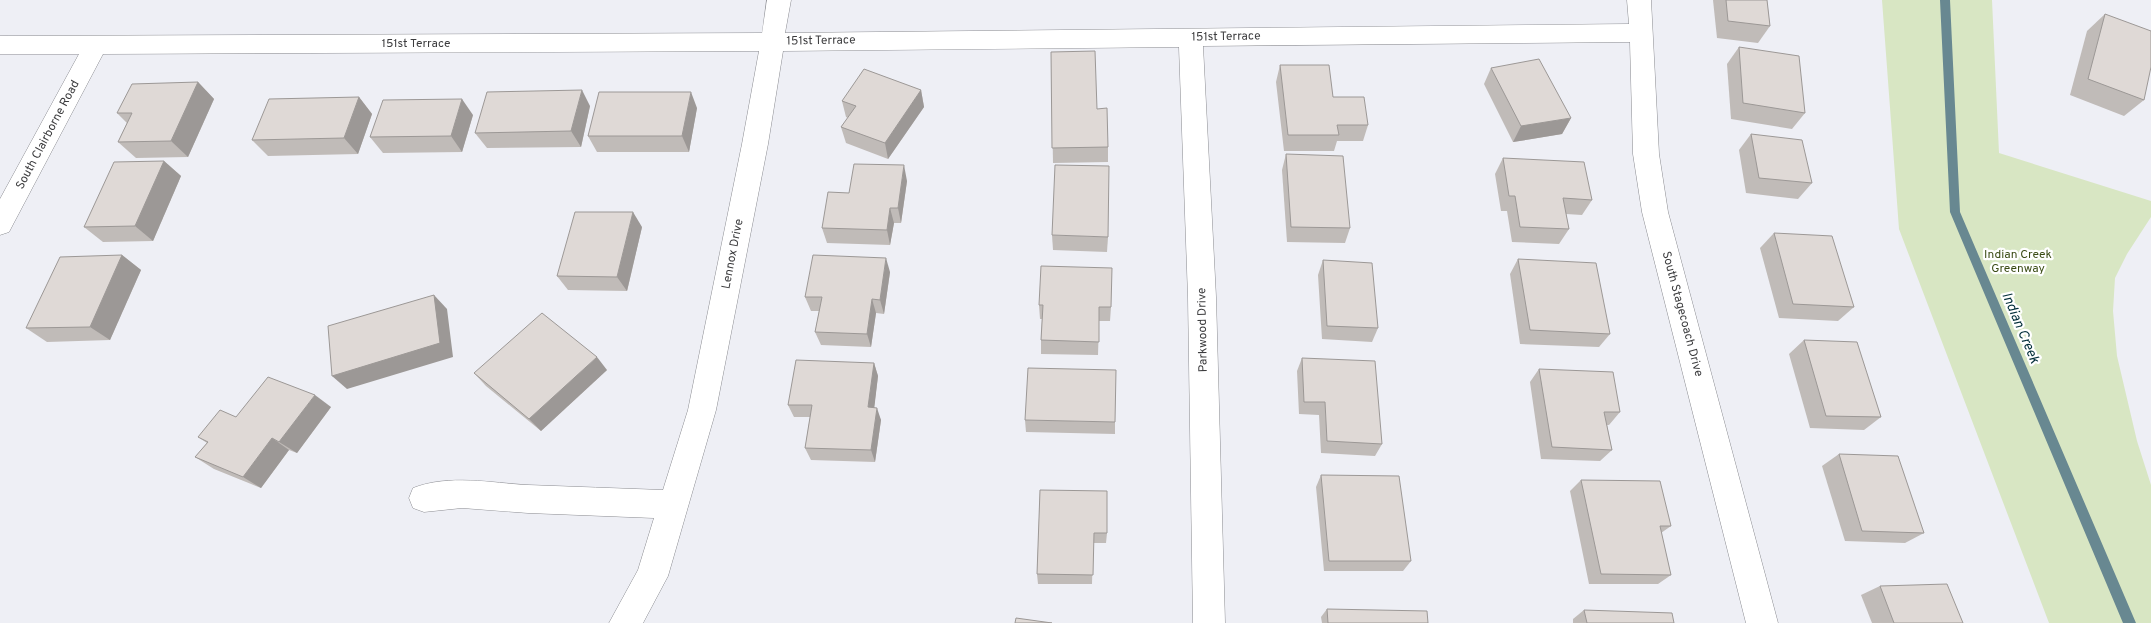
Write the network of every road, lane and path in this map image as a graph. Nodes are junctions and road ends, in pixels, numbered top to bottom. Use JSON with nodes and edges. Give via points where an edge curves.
{"nodes":[{"id":1,"x":779,"y":0,"type":"edge"},
{"id":2,"x":1639,"y":0,"type":"edge"},
{"id":3,"x":1642,"y":33,"type":"junction"},
{"id":4,"x":1190,"y":38,"type":"junction"},
{"id":5,"x":773,"y":42,"type":"junction"},
{"id":6,"x":0,"y":45,"type":"edge"},
{"id":7,"x":95,"y":46,"type":"junction"},
{"id":8,"x":0,"y":224,"type":"edge"},
{"id":9,"x":424,"y":498,"type":"dead end"},
{"id":10,"x":674,"y":505,"type":"junction"},
{"id":11,"x":625,"y":623,"type":"edge"},
{"id":12,"x":1209,"y":623,"type":"edge"},
{"id":13,"x":1762,"y":623,"type":"edge"}],
"edges":[{"from":1,"to":5,"type":"street","name":"Lennox Drive"},
{"from":2,"to":3,"type":"street","name":"South Stagecoach Drive"},
{"from":3,"to":4,"type":"street","name":"151st Terrace"},
{"from":3,"to":13,"type":"street","name":"South Stagecoach Drive","via":[[1646,154],[1655,212]]},
{"from":4,"to":5,"type":"street","name":"151st Terrace"},
{"from":4,"to":12,"type":"street","name":"Parkwood Drive","via":[[1202,298]]},
{"from":5,"to":7,"type":"street","name":"151st Terrace"},
{"from":5,"to":10,"type":"street","name":"Lennox Drive","via":[[702,410]]},
{"from":6,"to":7,"type":"street","name":"151st Terrace"},
{"from":7,"to":8,"type":"street","name":"South Clairborne Road"},
{"from":9,"to":10,"type":"street","via":[[462,494]]},
{"from":10,"to":11,"type":"street","name":"Lennox Drive","via":[[652,576]]}]}
